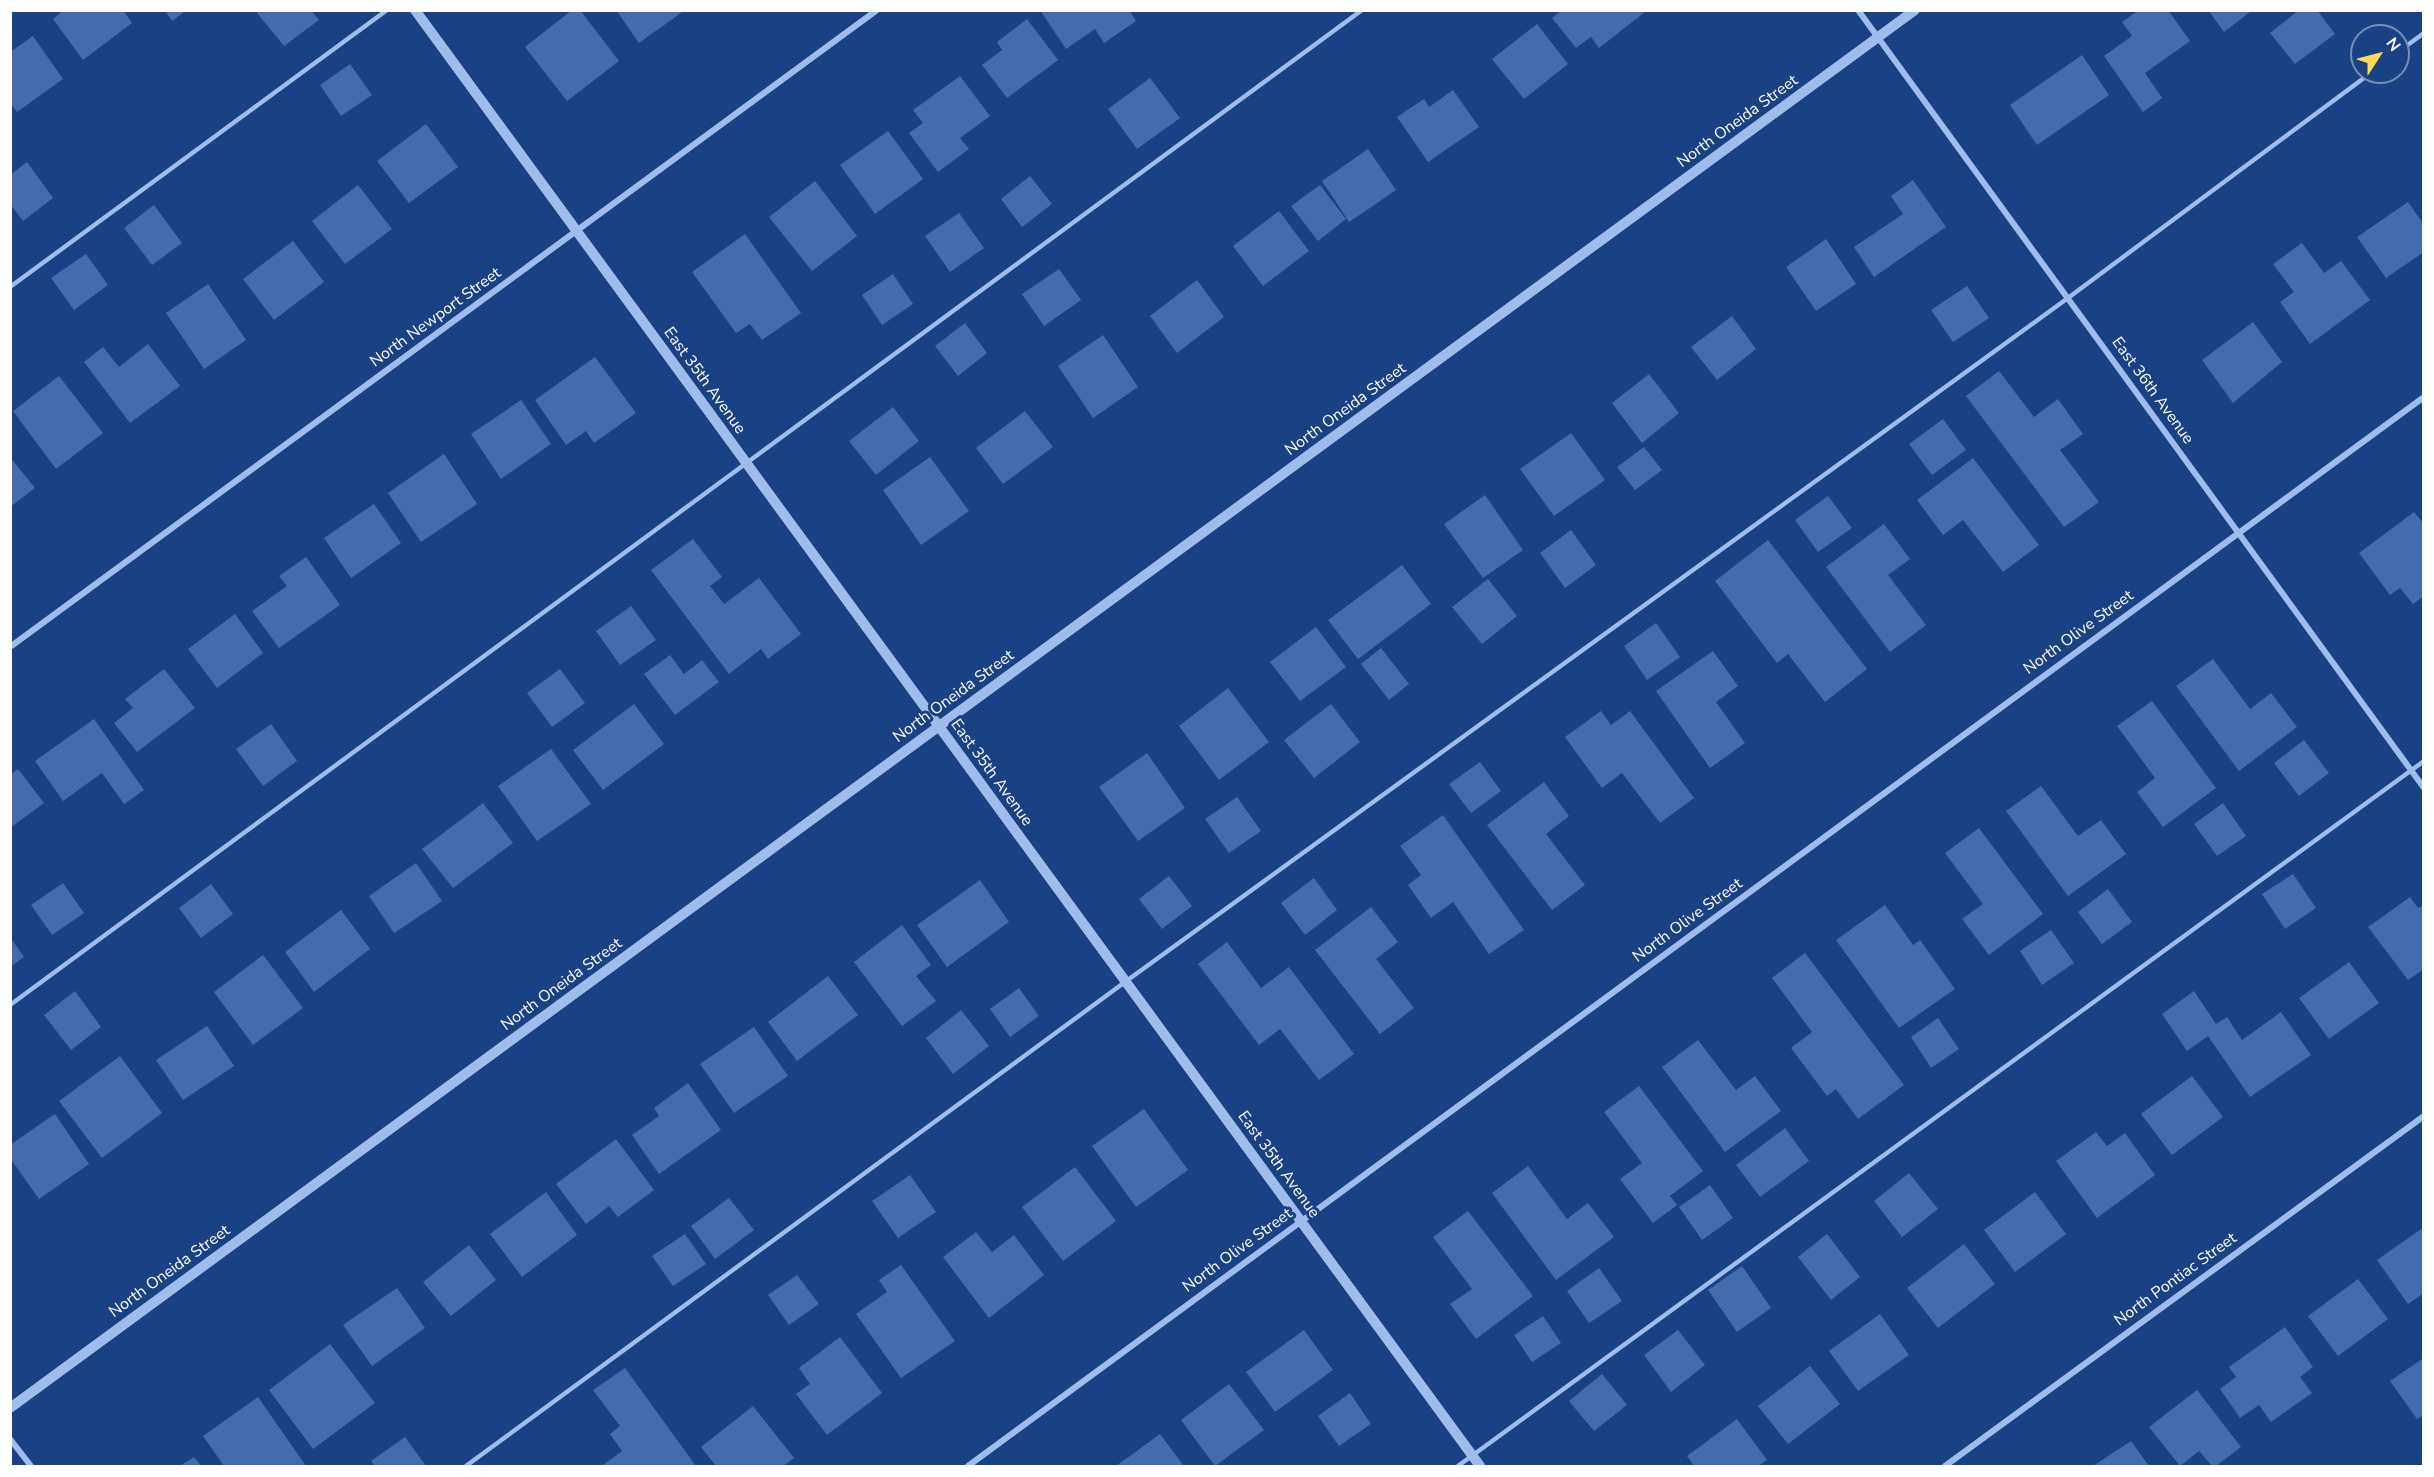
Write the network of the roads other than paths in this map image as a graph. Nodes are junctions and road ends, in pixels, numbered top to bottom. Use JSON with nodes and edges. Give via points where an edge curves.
{"nodes":[{"id":1,"x":387,"y":10,"type":"edge"},
{"id":2,"x":415,"y":10,"type":"edge"},
{"id":3,"x":877,"y":10,"type":"edge"},
{"id":4,"x":1362,"y":10,"type":"edge"},
{"id":5,"x":1858,"y":10,"type":"edge"},
{"id":6,"x":1915,"y":10,"type":"edge"},
{"id":7,"x":2424,"y":33,"type":"edge"},
{"id":8,"x":1878,"y":38,"type":"junction"},
{"id":9,"x":2410,"y":43,"type":"edge"},
{"id":10,"x":2356,"y":84,"type":"edge"},
{"id":11,"x":576,"y":231,"type":"junction"},
{"id":12,"x":10,"y":287,"type":"edge"},
{"id":13,"x":2068,"y":298,"type":"junction"},
{"id":14,"x":2424,"y":397,"type":"edge"},
{"id":15,"x":746,"y":463,"type":"junction"},
{"id":16,"x":2238,"y":533,"type":"junction"},
{"id":17,"x":10,"y":647,"type":"edge"},
{"id":18,"x":939,"y":727,"type":"junction"},
{"id":19,"x":2424,"y":760,"type":"edge"},
{"id":20,"x":2410,"y":770,"type":"junction"},
{"id":21,"x":2424,"y":788,"type":"edge"},
{"id":22,"x":1125,"y":982,"type":"junction"},
{"id":23,"x":10,"y":1005,"type":"edge"},
{"id":24,"x":2424,"y":1116,"type":"edge"},
{"id":25,"x":1301,"y":1222,"type":"junction"},
{"id":26,"x":10,"y":1408,"type":"edge"},
{"id":27,"x":10,"y":1439,"type":"edge"},
{"id":28,"x":1472,"y":1456,"type":"junction"},
{"id":29,"x":31,"y":1467,"type":"edge"},
{"id":30,"x":466,"y":1467,"type":"edge"},
{"id":31,"x":968,"y":1467,"type":"edge"},
{"id":32,"x":1458,"y":1467,"type":"edge"},
{"id":33,"x":1480,"y":1467,"type":"edge"},
{"id":34,"x":1945,"y":1467,"type":"edge"}],
"edges":[{"from":1,"to":12,"type":"lane"},
{"from":2,"to":11,"type":"street","name":"East 35th Avenue"},
{"from":3,"to":11,"type":"street","name":"North Newport Street"},
{"from":4,"to":15,"type":"lane"},
{"from":5,"to":8,"type":"street","name":"East 36th Avenue"},
{"from":6,"to":8,"type":"street","name":"North Oneida Street"},
{"from":7,"to":9,"type":"lane"},
{"from":8,"to":13,"type":"street","name":"East 36th Avenue"},
{"from":8,"to":18,"type":"street","name":"North Oneida Street"},
{"from":10,"to":13,"type":"lane"},
{"from":11,"to":15,"type":"street","name":"East 35th Avenue"},
{"from":11,"to":17,"type":"street","name":"North Newport Street"},
{"from":13,"to":16,"type":"street","name":"East 36th Avenue"},
{"from":13,"to":22,"type":"lane"},
{"from":14,"to":16,"type":"street","name":"North Olive Street"},
{"from":15,"to":18,"type":"street","name":"East 35th Avenue"},
{"from":15,"to":23,"type":"lane"},
{"from":16,"to":20,"type":"street","name":"East 36th Avenue"},
{"from":16,"to":25,"type":"street","name":"North Olive Street"},
{"from":18,"to":22,"type":"street","name":"East 35th Avenue"},
{"from":18,"to":26,"type":"street","name":"North Oneida Street"},
{"from":19,"to":20,"type":"lane"},
{"from":20,"to":21,"type":"street","name":"East 36th Avenue"},
{"from":20,"to":28,"type":"lane"},
{"from":22,"to":25,"type":"street","name":"East 35th Avenue"},
{"from":22,"to":30,"type":"lane"},
{"from":24,"to":34,"type":"street","name":"North Pontiac Street"},
{"from":25,"to":28,"type":"street","name":"East 35th Avenue"},
{"from":25,"to":31,"type":"street","name":"North Olive Street"},
{"from":27,"to":29,"type":"street"},
{"from":28,"to":32,"type":"lane"},
{"from":28,"to":33,"type":"street","name":"East 35th Avenue"}]}
